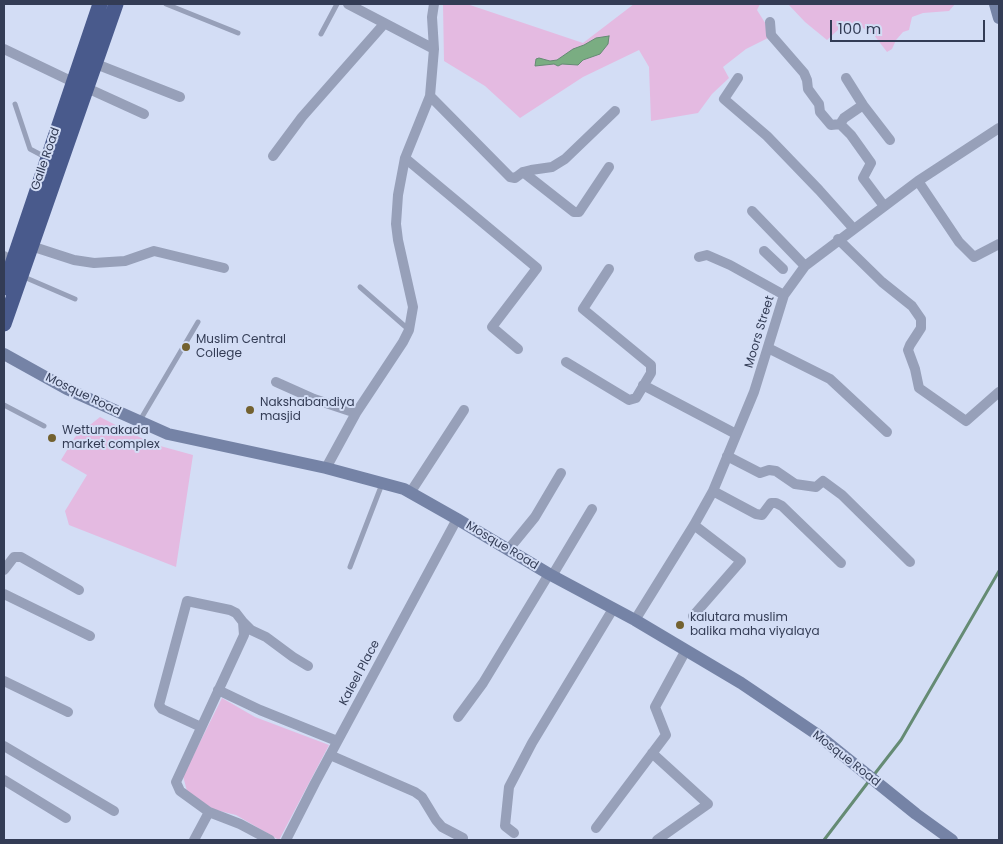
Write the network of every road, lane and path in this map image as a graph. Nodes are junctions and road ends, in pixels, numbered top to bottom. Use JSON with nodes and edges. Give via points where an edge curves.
{"nodes":[{"id":1,"x":100,"y":4,"type":"edge"},
{"id":2,"x":116,"y":4,"type":"edge"},
{"id":3,"x":166,"y":4,"type":"edge"},
{"id":4,"x":337,"y":4,"type":"edge"},
{"id":5,"x":348,"y":4,"type":"edge"},
{"id":6,"x":434,"y":4,"type":"edge"},
{"id":7,"x":995,"y":4,"type":"edge"},
{"id":8,"x":999,"y":18,"type":"edge"},
{"id":9,"x":770,"y":22,"type":"dead end"},
{"id":10,"x":384,"y":24,"type":"junction"},
{"id":11,"x":238,"y":33,"type":"dead end"},
{"id":12,"x":321,"y":34,"type":"dead end"},
{"id":13,"x":4,"y":49,"type":"edge"},
{"id":14,"x":434,"y":49,"type":"junction"},
{"id":15,"x":96,"y":64,"type":"junction"},
{"id":16,"x":738,"y":78,"type":"dead end"},
{"id":17,"x":846,"y":78,"type":"dead end"},
{"id":18,"x":80,"y":85,"type":"junction"},
{"id":19,"x":430,"y":96,"type":"junction"},
{"id":20,"x":180,"y":98,"type":"dead end"},
{"id":21,"x":15,"y":104,"type":"dead end"},
{"id":22,"x":863,"y":105,"type":"junction"},
{"id":23,"x":615,"y":111,"type":"dead end"},
{"id":24,"x":144,"y":114,"type":"dead end"},
{"id":25,"x":840,"y":124,"type":"junction"},
{"id":26,"x":999,"y":128,"type":"edge"},
{"id":27,"x":890,"y":140,"type":"dead end"},
{"id":28,"x":273,"y":156,"type":"dead end"},
{"id":29,"x":405,"y":158,"type":"junction"},
{"id":30,"x":54,"y":160,"type":"junction"},
{"id":31,"x":609,"y":167,"type":"dead end"},
{"id":32,"x":523,"y":172,"type":"junction"},
{"id":33,"x":918,"y":181,"type":"junction"},
{"id":34,"x":884,"y":206,"type":"junction"},
{"id":35,"x":752,"y":211,"type":"dead end"},
{"id":36,"x":853,"y":228,"type":"junction"},
{"id":37,"x":838,"y":239,"type":"junction"},
{"id":38,"x":999,"y":244,"type":"edge"},
{"id":39,"x":31,"y":246,"type":"junction"},
{"id":40,"x":764,"y":251,"type":"dead end"},
{"id":41,"x":699,"y":258,"type":"dead end"},
{"id":42,"x":8,"y":259,"type":"edge"},
{"id":43,"x":804,"y":266,"type":"junction"},
{"id":44,"x":224,"y":268,"type":"dead end"},
{"id":45,"x":609,"y":269,"type":"dead end"},
{"id":46,"x":783,"y":269,"type":"dead end"},
{"id":47,"x":21,"y":276,"type":"junction"},
{"id":48,"x":360,"y":287,"type":"dead end"},
{"id":49,"x":4,"y":288,"type":"edge"},
{"id":50,"x":784,"y":295,"type":"junction"},
{"id":51,"x":75,"y":299,"type":"dead end"},
{"id":52,"x":198,"y":322,"type":"dead end"},
{"id":53,"x":4,"y":324,"type":"edge"},
{"id":54,"x":408,"y":330,"type":"junction"},
{"id":55,"x":768,"y":348,"type":"junction"},
{"id":56,"x":518,"y":349,"type":"dead end"},
{"id":57,"x":4,"y":354,"type":"edge"},
{"id":58,"x":566,"y":362,"type":"dead end"},
{"id":59,"x":276,"y":382,"type":"dead end"},
{"id":60,"x":643,"y":385,"type":"junction"},
{"id":61,"x":999,"y":392,"type":"edge"},
{"id":62,"x":4,"y":405,"type":"edge"},
{"id":63,"x":464,"y":410,"type":"dead end"},
{"id":64,"x":356,"y":413,"type":"junction"},
{"id":65,"x":139,"y":422,"type":"junction"},
{"id":66,"x":44,"y":426,"type":"dead end"},
{"id":67,"x":887,"y":432,"type":"dead end"},
{"id":68,"x":736,"y":434,"type":"junction"},
{"id":69,"x":727,"y":456,"type":"junction"},
{"id":70,"x":326,"y":468,"type":"junction"},
{"id":71,"x":561,"y":473,"type":"dead end"},
{"id":72,"x":382,"y":483,"type":"junction"},
{"id":73,"x":713,"y":491,"type":"junction"},
{"id":74,"x":410,"y":493,"type":"junction"},
{"id":75,"x":592,"y":509,"type":"dead end"},
{"id":76,"x":457,"y":519,"type":"junction"},
{"id":77,"x":694,"y":525,"type":"junction"},
{"id":78,"x":508,"y":550,"type":"junction"},
{"id":79,"x":910,"y":562,"type":"dead end"},
{"id":80,"x":841,"y":563,"type":"dead end"},
{"id":81,"x":350,"y":567,"type":"dead end"},
{"id":82,"x":4,"y":570,"type":"edge"},
{"id":83,"x":550,"y":575,"type":"junction"},
{"id":84,"x":79,"y":590,"type":"dead end"},
{"id":85,"x":4,"y":594,"type":"edge"},
{"id":86,"x":613,"y":608,"type":"junction"},
{"id":87,"x":693,"y":616,"type":"dead end"},
{"id":88,"x":635,"y":620,"type":"junction"},
{"id":89,"x":243,"y":622,"type":"junction"},
{"id":90,"x":90,"y":636,"type":"dead end"},
{"id":91,"x":686,"y":650,"type":"junction"},
{"id":92,"x":308,"y":666,"type":"dead end"},
{"id":93,"x":4,"y":680,"type":"edge"},
{"id":94,"x":218,"y":690,"type":"junction"},
{"id":95,"x":68,"y":712,"type":"dead end"},
{"id":96,"x":458,"y":717,"type":"dead end"},
{"id":97,"x":201,"y":727,"type":"junction"},
{"id":98,"x":337,"y":742,"type":"junction"},
{"id":99,"x":4,"y":746,"type":"edge"},
{"id":100,"x":652,"y":753,"type":"junction"},
{"id":101,"x":330,"y":755,"type":"junction"},
{"id":102,"x":4,"y":780,"type":"edge"},
{"id":103,"x":114,"y":811,"type":"dead end"},
{"id":104,"x":209,"y":812,"type":"junction"},
{"id":105,"x":66,"y":818,"type":"dead end"},
{"id":106,"x":596,"y":828,"type":"dead end"},
{"id":107,"x":514,"y":833,"type":"dead end"},
{"id":108,"x":463,"y":838,"type":"dead end"},
{"id":109,"x":194,"y":840,"type":"edge"},
{"id":110,"x":270,"y":840,"type":"edge"},
{"id":111,"x":286,"y":840,"type":"edge"},
{"id":112,"x":657,"y":840,"type":"edge"},
{"id":113,"x":952,"y":840,"type":"edge"}],
"edges":[{"from":1,"to":18,"type":"highway","name":"Galle Road"},
{"from":2,"to":15,"type":"highway","name":"Galle Road"},
{"from":3,"to":11,"type":"lane"},
{"from":4,"to":12,"type":"lane"},
{"from":5,"to":10,"type":"street"},
{"from":6,"to":14,"type":"street"},
{"from":7,"to":8,"type":"street"},
{"from":9,"to":25,"type":"street","via":[[771,36],[804,73],[820,112],[831,125]]},
{"from":10,"to":14,"type":"street"},
{"from":10,"to":28,"type":"street","via":[[302,117]]},
{"from":13,"to":18,"type":"street"},
{"from":14,"to":19,"type":"street"},
{"from":15,"to":18,"type":"highway","name":"Galle Road"},
{"from":15,"to":20,"type":"street"},
{"from":16,"to":36,"type":"street","via":[[724,99],[766,136]]},
{"from":17,"to":22,"type":"street"},
{"from":18,"to":24,"type":"street"},
{"from":18,"to":30,"type":"highway","name":"Galle Road"},
{"from":19,"to":29,"type":"street"},
{"from":19,"to":32,"type":"street","via":[[510,178]]},
{"from":21,"to":30,"type":"lane","via":[[30,149]]},
{"from":22,"to":25,"type":"street"},
{"from":22,"to":27,"type":"street"},
{"from":23,"to":32,"type":"street","via":[[565,159],[552,167]]},
{"from":25,"to":34,"type":"street","via":[[871,163],[863,178]]},
{"from":26,"to":33,"type":"street","name":"Moors Street"},
{"from":29,"to":54,"type":"street","via":[[396,224],[413,307]]},
{"from":29,"to":56,"type":"street","via":[[536,268],[492,327]]},
{"from":30,"to":39,"type":"highway","name":"Galle Road"},
{"from":30,"to":42,"type":"highway","name":"Galle Road"},
{"from":31,"to":32,"type":"street","via":[[579,212],[574,212]]},
{"from":33,"to":34,"type":"street","name":"Moors Street"},
{"from":33,"to":38,"type":"street","via":[[959,242],[974,257]]},
{"from":34,"to":36,"type":"street","name":"Moors Street"},
{"from":35,"to":43,"type":"street"},
{"from":36,"to":37,"type":"street","name":"Moors Street"},
{"from":37,"to":43,"type":"street","name":"Moors Street"},
{"from":37,"to":61,"type":"street","via":[[912,306],[921,319],[921,328],[908,350],[919,388],[966,421]]},
{"from":39,"to":44,"type":"street","via":[[94,264],[125,261],[154,251]]},
{"from":39,"to":47,"type":"highway","name":"Galle Road"},
{"from":40,"to":46,"type":"street"},
{"from":41,"to":50,"type":"street","via":[[707,255],[730,265]]},
{"from":42,"to":49,"type":"highway","name":"Galle Road"},
{"from":43,"to":50,"type":"street","name":"Moors Street"},
{"from":45,"to":60,"type":"street","via":[[583,309],[651,365],[651,373]]},
{"from":47,"to":51,"type":"lane"},
{"from":47,"to":53,"type":"highway","name":"Galle Road"},
{"from":48,"to":54,"type":"lane"},
{"from":50,"to":55,"type":"street","name":"Moors Street"},
{"from":52,"to":65,"type":"lane"},
{"from":54,"to":64,"type":"street"},
{"from":55,"to":67,"type":"street","via":[[830,380]]},
{"from":55,"to":68,"type":"street","name":"Moors Street"},
{"from":57,"to":65,"type":"street","name":"Mosque Road","via":[[67,389]]},
{"from":58,"to":60,"type":"street","via":[[629,400],[636,398]]},
{"from":59,"to":64,"type":"street"},
{"from":60,"to":68,"type":"street"},
{"from":62,"to":66,"type":"lane"},
{"from":63,"to":74,"type":"street"},
{"from":64,"to":70,"type":"street"},
{"from":65,"to":70,"type":"street","name":"Mosque Road","via":[[168,434]]},
{"from":68,"to":69,"type":"street","name":"Moors Street"},
{"from":69,"to":73,"type":"street","name":"Moors Street"},
{"from":69,"to":79,"type":"street","via":[[760,473],[776,471],[795,484],[816,488],[823,480]]},
{"from":70,"to":72,"type":"street","name":"Mosque Road"},
{"from":71,"to":78,"type":"street","via":[[535,516]]},
{"from":72,"to":74,"type":"street","name":"Mosque Road"},
{"from":72,"to":81,"type":"lane"},
{"from":73,"to":77,"type":"street","name":"Moors Street"},
{"from":73,"to":80,"type":"street","via":[[756,514],[762,514],[771,503],[782,506]]},
{"from":74,"to":76,"type":"street","name":"Mosque Road"},
{"from":75,"to":83,"type":"street"},
{"from":76,"to":78,"type":"street","name":"Mosque Road"},
{"from":76,"to":98,"type":"street","name":"Kaleel Place"},
{"from":77,"to":87,"type":"street","via":[[741,560]]},
{"from":77,"to":88,"type":"street","name":"Moors Street"},
{"from":78,"to":83,"type":"street","name":"Mosque Road"},
{"from":82,"to":84,"type":"street","via":[[14,557],[21,557]]},
{"from":83,"to":86,"type":"street","name":"Mosque Road"},
{"from":83,"to":96,"type":"street"},
{"from":85,"to":90,"type":"street"},
{"from":86,"to":88,"type":"street","name":"Mosque Road"},
{"from":86,"to":107,"type":"street","via":[[532,743],[509,788],[505,826]]},
{"from":88,"to":91,"type":"street","name":"Mosque Road"},
{"from":89,"to":92,"type":"street"},
{"from":89,"to":94,"type":"street","via":[[244,635]]},
{"from":89,"to":97,"type":"street","via":[[230,610],[194,601],[187,601],[184,606],[159,705]]},
{"from":91,"to":100,"type":"street","via":[[655,706],[666,735]]},
{"from":91,"to":113,"type":"street","name":"Mosque Road","via":[[818,735]]},
{"from":93,"to":95,"type":"street"},
{"from":94,"to":97,"type":"street"},
{"from":94,"to":98,"type":"street"},
{"from":97,"to":104,"type":"street","via":[[176,782],[180,791]]},
{"from":98,"to":101,"type":"street","name":"Kaleel Place"},
{"from":99,"to":103,"type":"street"},
{"from":100,"to":106,"type":"street"},
{"from":100,"to":112,"type":"street","via":[[708,804]]},
{"from":101,"to":108,"type":"street","via":[[415,792],[442,827]]},
{"from":101,"to":111,"type":"street","name":"Kaleel Place"},
{"from":102,"to":105,"type":"street"},
{"from":104,"to":109,"type":"street"},
{"from":104,"to":110,"type":"street"}]}
